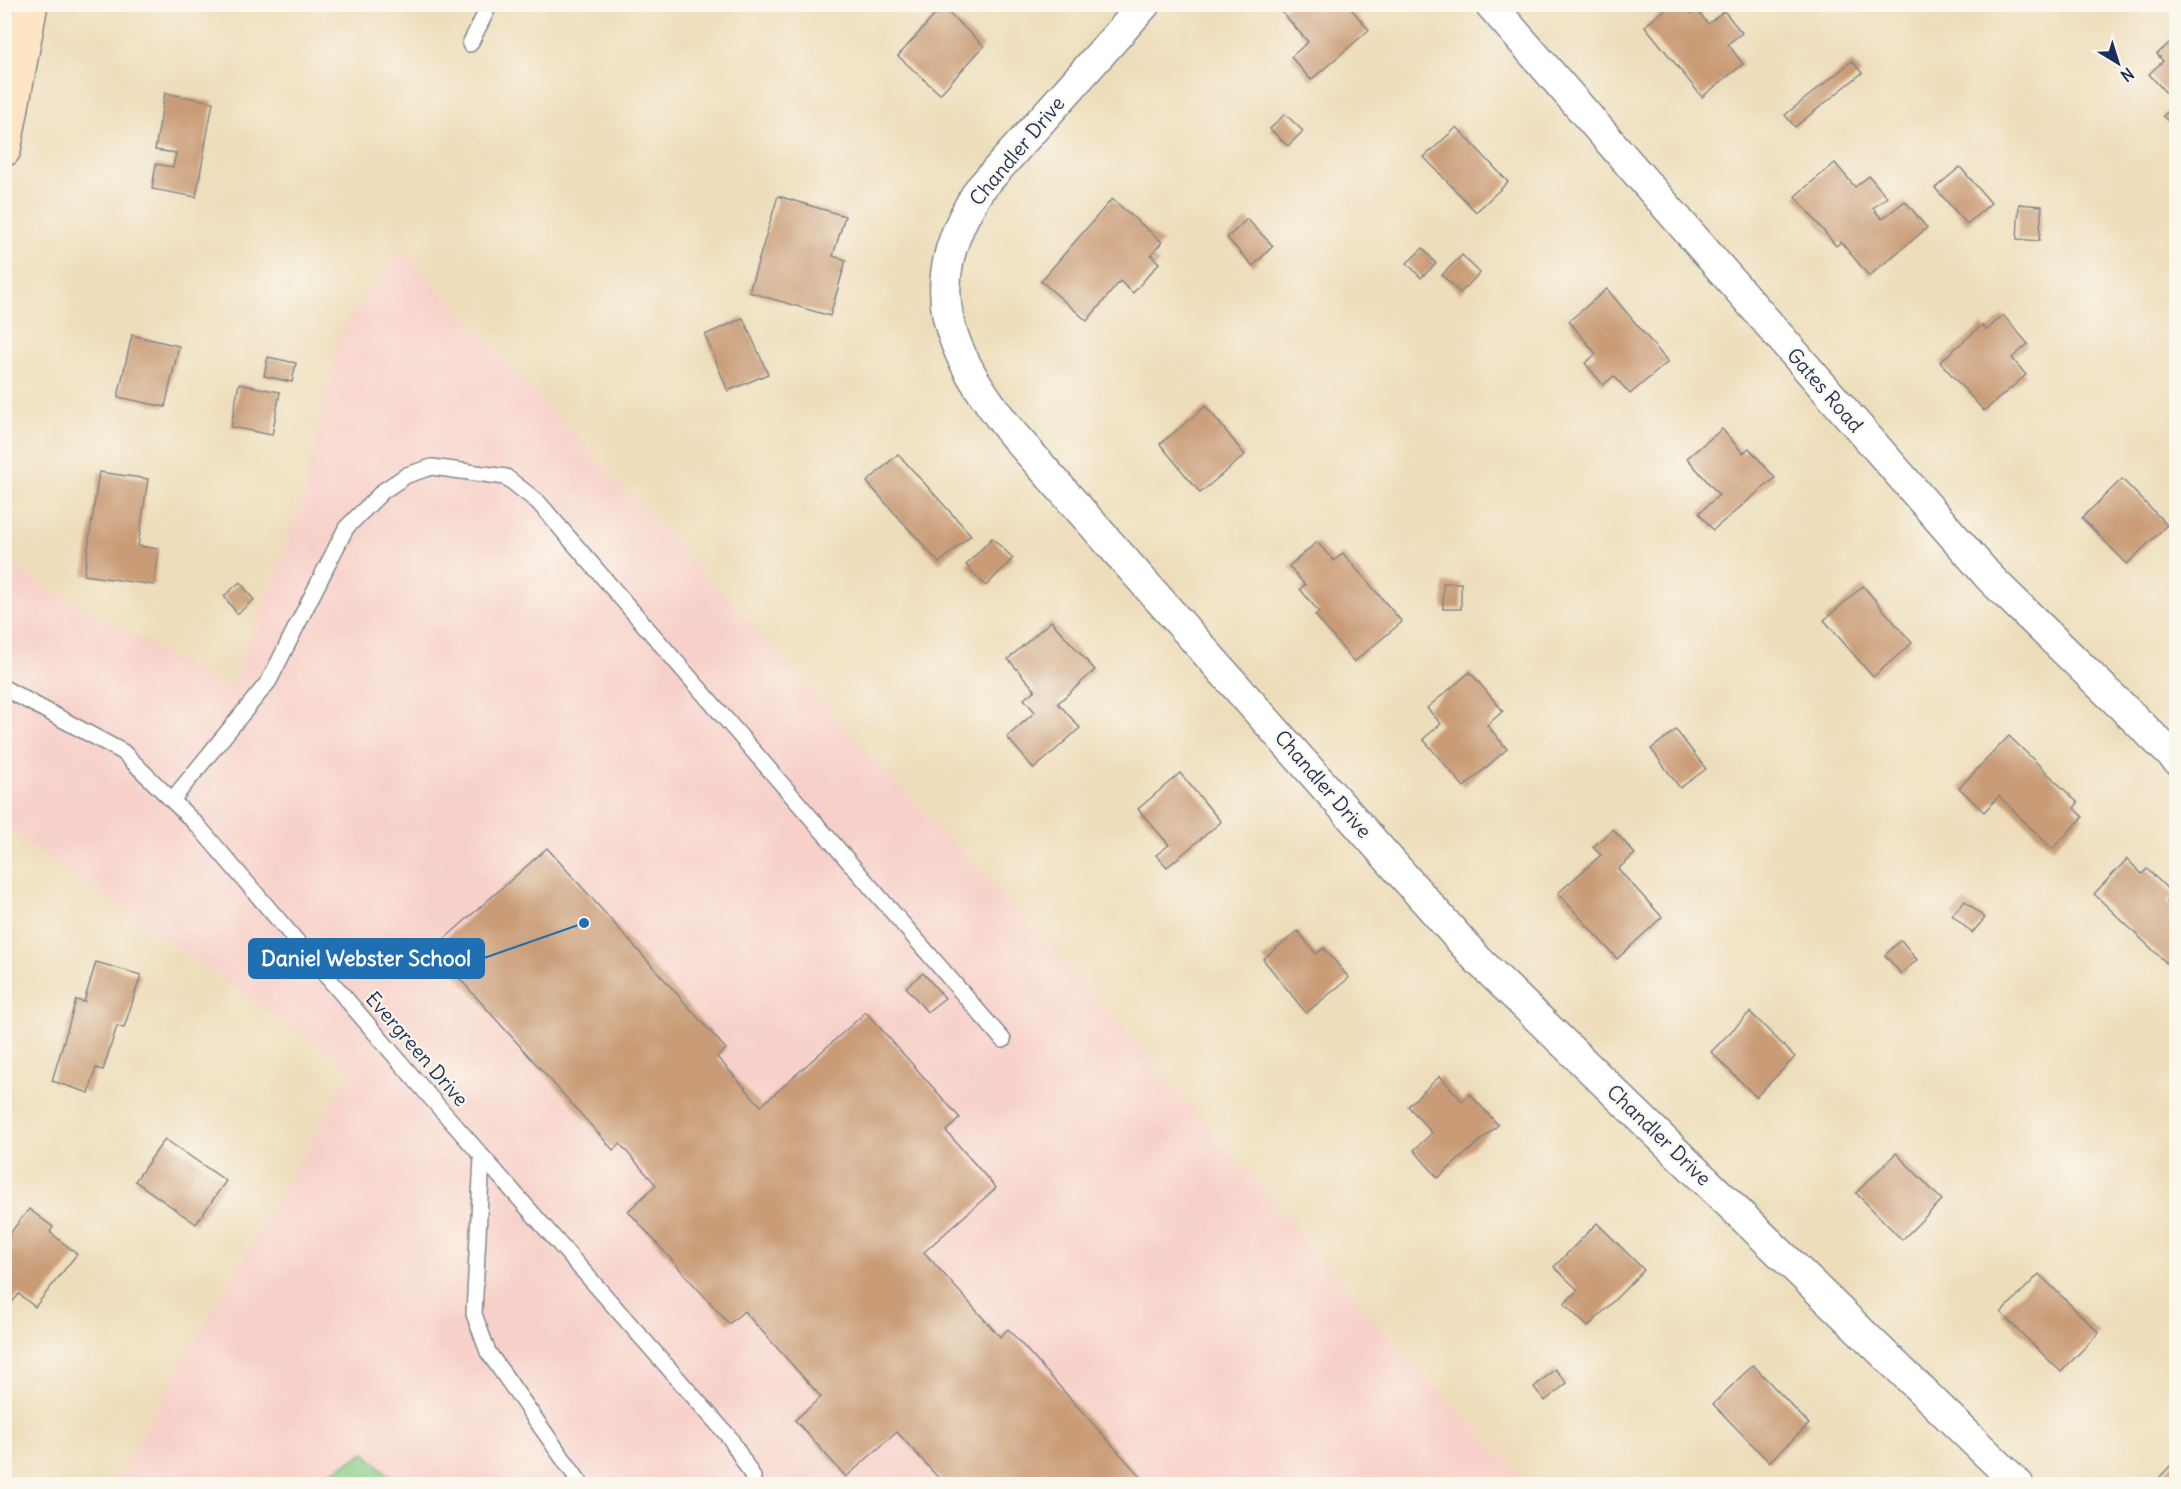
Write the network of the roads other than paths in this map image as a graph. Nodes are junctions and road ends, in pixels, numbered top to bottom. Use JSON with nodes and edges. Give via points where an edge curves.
{"nodes":[{"id":1,"x":31,"y":4,"type":"edge"},
{"id":2,"x":490,"y":4,"type":"edge"},
{"id":3,"x":1145,"y":4,"type":"edge"},
{"id":4,"x":1490,"y":4,"type":"edge"},
{"id":5,"x":470,"y":44,"type":"dead end"},
{"id":6,"x":4,"y":150,"type":"edge"},
{"id":7,"x":4,"y":688,"type":"edge"},
{"id":8,"x":2176,"y":759,"type":"edge"},
{"id":9,"x":172,"y":800,"type":"junction"},
{"id":10,"x":1002,"y":1040,"type":"dead end"},
{"id":11,"x":482,"y":1156,"type":"junction"},
{"id":12,"x":580,"y":1485,"type":"edge"},
{"id":13,"x":752,"y":1485,"type":"edge"},
{"id":14,"x":2018,"y":1485,"type":"edge"}],
"edges":[{"from":1,"to":6,"type":"main road"},
{"from":2,"to":5,"type":"lane"},
{"from":3,"to":14,"type":"street","name":"Chandler Drive","via":[[979,190],[953,241],[944,276],[947,317],[960,357],[981,393],[1011,432],[1477,959]]},
{"from":4,"to":8,"type":"street","name":"Gates Road","via":[[1990,578]]},
{"from":7,"to":9,"type":"lane","name":"Evergreen Drive","via":[[123,753]]},
{"from":9,"to":10,"type":"lane","via":[[269,681],[346,528],[358,514],[407,475],[432,467],[506,477],[538,502]]},
{"from":9,"to":11,"type":"lane","name":"Evergreen Drive"},
{"from":11,"to":12,"type":"lane","via":[[474,1314],[488,1352]]},
{"from":11,"to":13,"type":"lane","name":"Evergreen Drive","via":[[730,1438],[753,1477]]}]}
